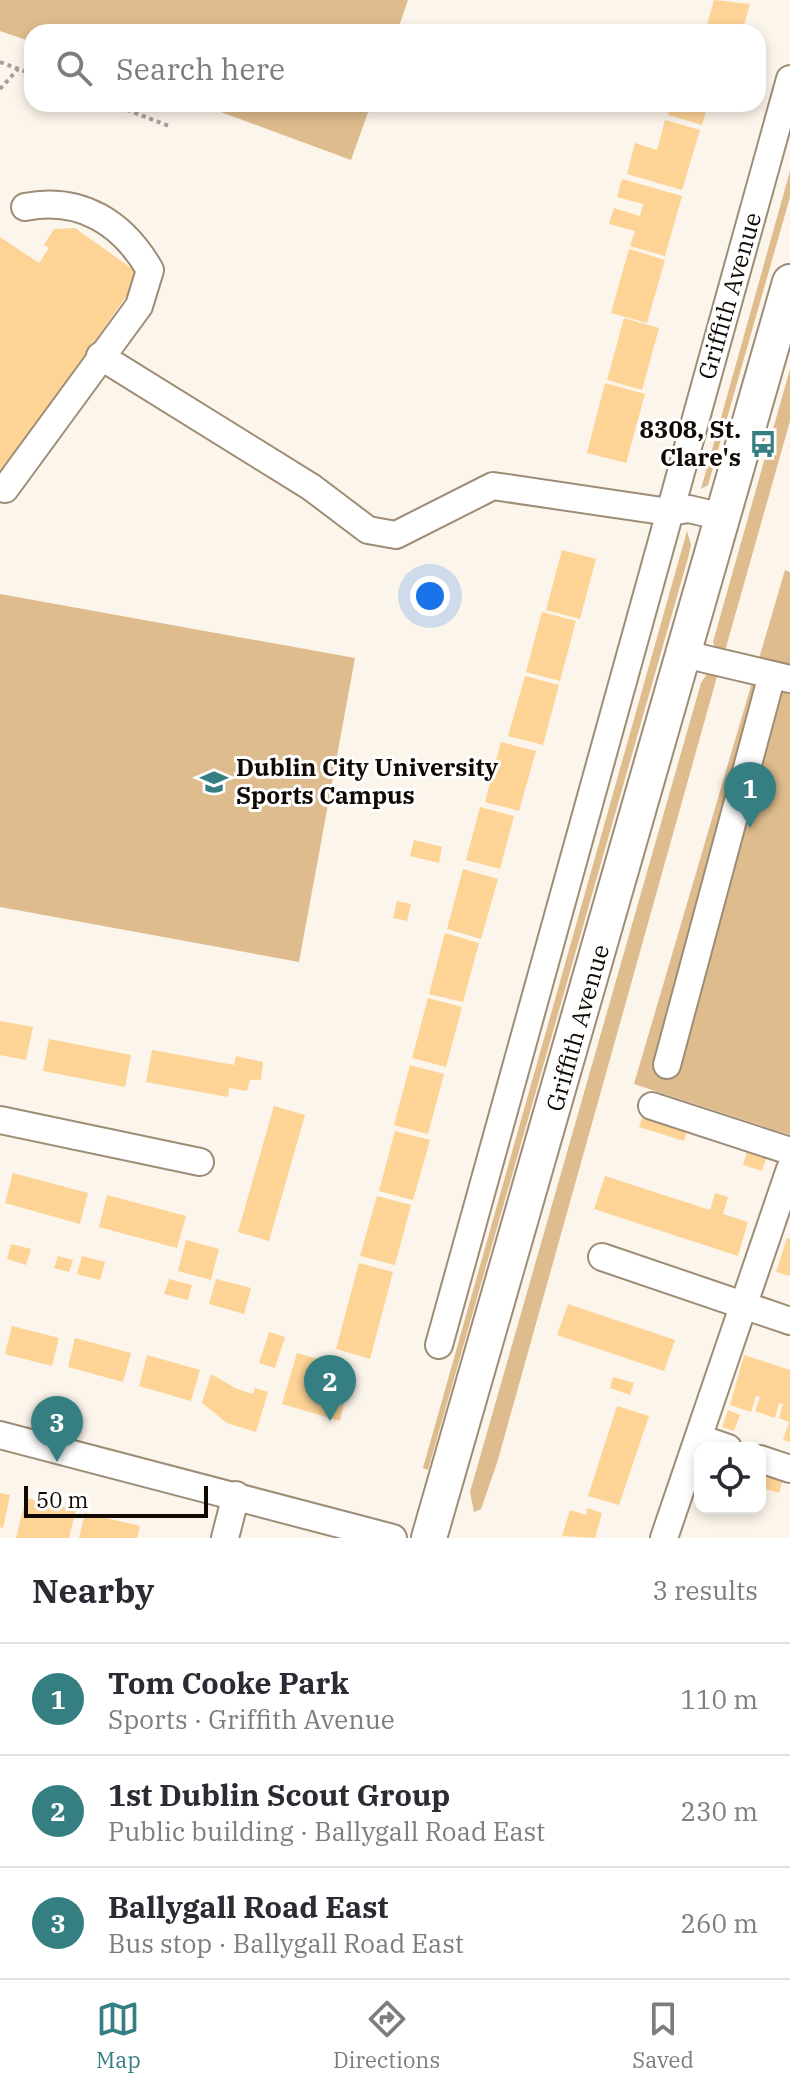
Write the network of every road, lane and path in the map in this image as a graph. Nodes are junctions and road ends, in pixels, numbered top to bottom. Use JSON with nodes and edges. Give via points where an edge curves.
{"nodes":[{"id":1,"x":0,"y":62,"type":"edge"},
{"id":2,"x":18,"y":69,"type":"junction"},
{"id":3,"x":24,"y":71,"type":"edge"},
{"id":4,"x":790,"y":79,"type":"edge"},
{"id":5,"x":0,"y":89,"type":"edge"},
{"id":6,"x":133,"y":112,"type":"edge"},
{"id":7,"x":169,"y":126,"type":"dead end"},
{"id":8,"x":25,"y":207,"type":"dead end"},
{"id":9,"x":790,"y":282,"type":"edge"},
{"id":10,"x":100,"y":356,"type":"junction"},
{"id":11,"x":5,"y":489,"type":"dead end"},
{"id":12,"x":669,"y":512,"type":"junction"},
{"id":13,"x":723,"y":517,"type":"junction"},
{"id":14,"x":684,"y":654,"type":"junction"},
{"id":15,"x":781,"y":677,"type":"edge"},
{"id":16,"x":667,"y":1065,"type":"dead end"},
{"id":17,"x":652,"y":1106,"type":"dead end"},
{"id":18,"x":0,"y":1120,"type":"edge"},
{"id":19,"x":790,"y":1151,"type":"edge"},
{"id":20,"x":200,"y":1162,"type":"dead end"},
{"id":21,"x":790,"y":1169,"type":"edge"},
{"id":22,"x":602,"y":1257,"type":"dead end"},
{"id":23,"x":743,"y":1305,"type":"junction"},
{"id":24,"x":790,"y":1321,"type":"edge"},
{"id":25,"x":439,"y":1345,"type":"dead end"},
{"id":26,"x":0,"y":1435,"type":"edge"},
{"id":27,"x":699,"y":1438,"type":"junction"},
{"id":28,"x":711,"y":1442,"type":"edge"},
{"id":29,"x":766,"y":1461,"type":"edge"},
{"id":30,"x":790,"y":1469,"type":"edge"},
{"id":31,"x":236,"y":1495,"type":"junction"},
{"id":32,"x":225,"y":1538,"type":"edge"},
{"id":33,"x":393,"y":1538,"type":"edge"},
{"id":34,"x":429,"y":1538,"type":"edge"},
{"id":35,"x":664,"y":1538,"type":"edge"}],
"edges":[{"from":1,"to":2,"type":"path"},
{"from":2,"to":3,"type":"path"},
{"from":2,"to":5,"type":"path"},
{"from":4,"to":12,"type":"street","name":"Griffith Avenue"},
{"from":6,"to":7,"type":"path"},
{"from":8,"to":10,"type":"street","via":[[47,202],[83,209],[111,222],[135,245],[150,270],[139,306]]},
{"from":9,"to":13,"type":"main road","name":"Griffith Avenue"},
{"from":10,"to":11,"type":"street"},
{"from":10,"to":12,"type":"street","via":[[311,487],[368,530],[396,535],[493,486]]},
{"from":12,"to":13,"type":"street","via":[[689,509]]},
{"from":12,"to":25,"type":"street","name":"Griffith Avenue"},
{"from":13,"to":14,"type":"main road","name":"Griffith Avenue"},
{"from":14,"to":15,"type":"street"},
{"from":14,"to":34,"type":"main road","name":"Griffith Avenue"},
{"from":15,"to":16,"type":"street"},
{"from":17,"to":19,"type":"street"},
{"from":18,"to":20,"type":"street"},
{"from":21,"to":23,"type":"street"},
{"from":22,"to":23,"type":"street"},
{"from":23,"to":24,"type":"street"},
{"from":23,"to":27,"type":"street"},
{"from":26,"to":31,"type":"street"},
{"from":27,"to":28,"type":"street"},
{"from":27,"to":35,"type":"street"},
{"from":29,"to":30,"type":"street"},
{"from":31,"to":32,"type":"street"},
{"from":31,"to":33,"type":"street"}]}
